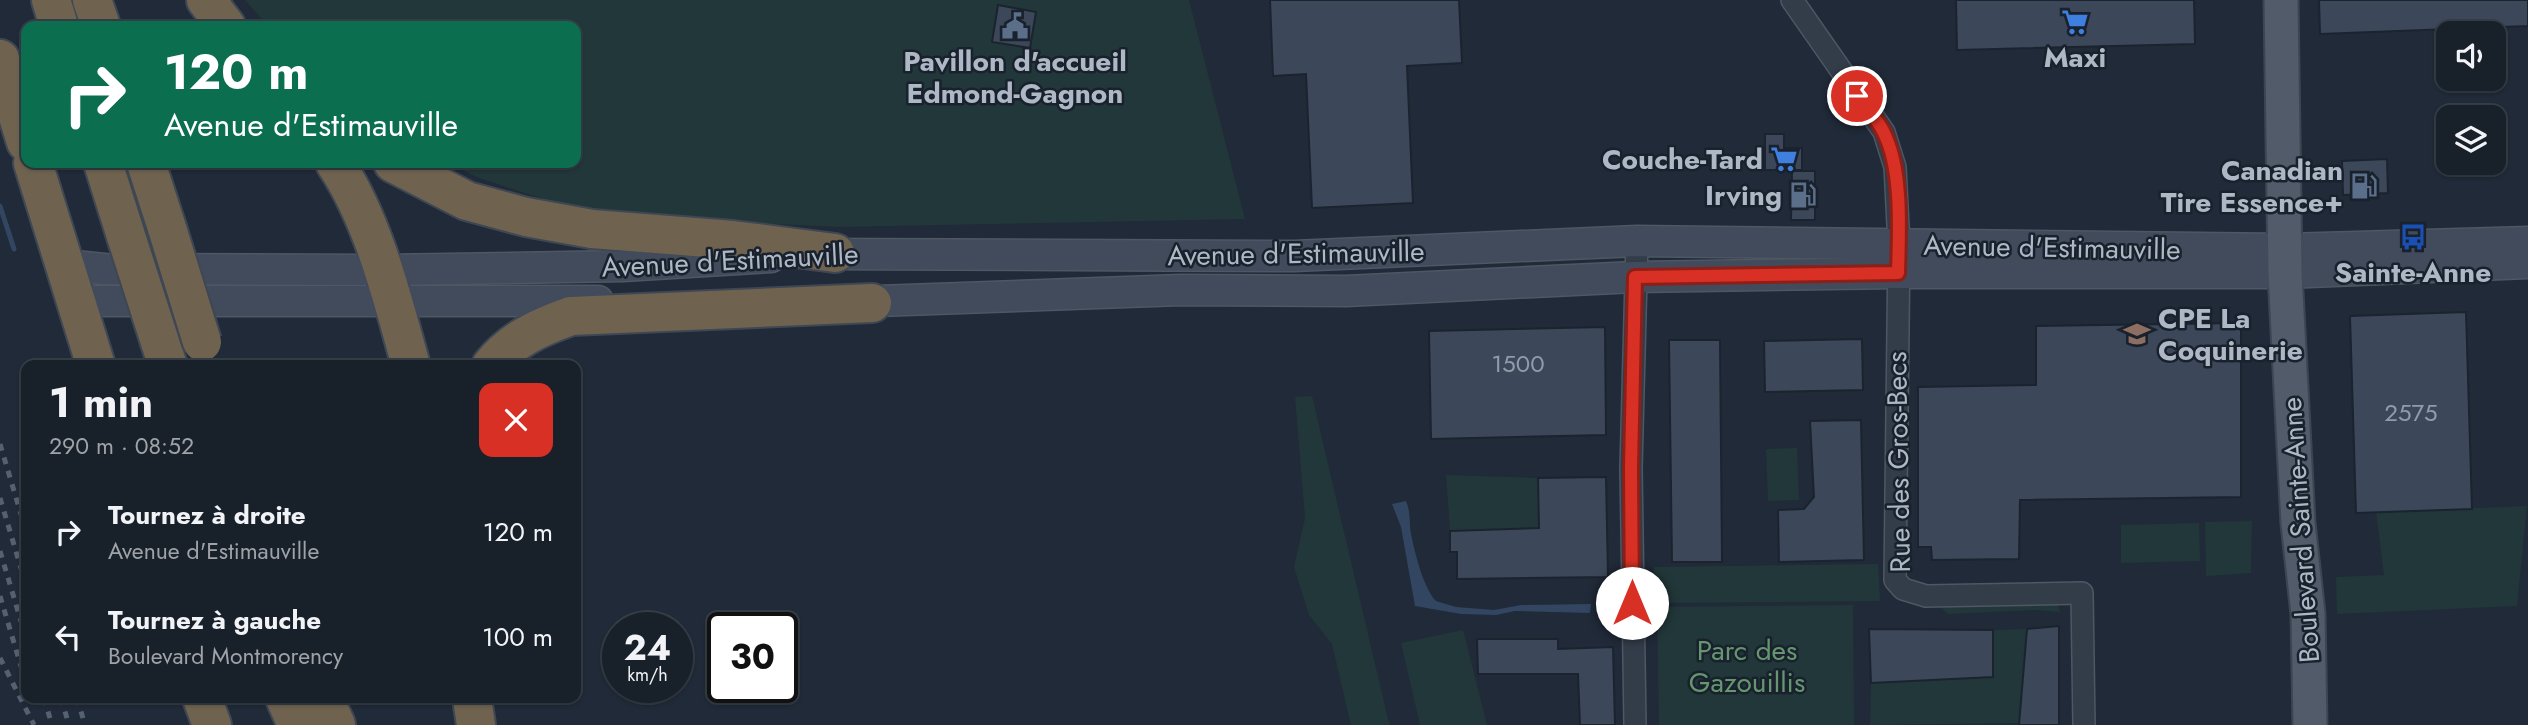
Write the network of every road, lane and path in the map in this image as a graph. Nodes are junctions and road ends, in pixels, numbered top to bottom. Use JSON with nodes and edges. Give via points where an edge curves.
{"nodes":[{"id":1,"x":51,"y":0,"type":"edge"},
{"id":2,"x":92,"y":0,"type":"edge"},
{"id":3,"x":206,"y":0,"type":"edge"},
{"id":4,"x":1792,"y":0,"type":"edge"},
{"id":5,"x":2281,"y":0,"type":"edge"},
{"id":6,"x":58,"y":21,"type":"edge"},
{"id":7,"x":99,"y":21,"type":"edge"},
{"id":8,"x":222,"y":21,"type":"edge"},
{"id":9,"x":0,"y":59,"type":"edge"},
{"id":10,"x":21,"y":126,"type":"edge"},
{"id":11,"x":35,"y":168,"type":"edge"},
{"id":12,"x":105,"y":168,"type":"edge"},
{"id":13,"x":148,"y":168,"type":"edge"},
{"id":14,"x":338,"y":168,"type":"edge"},
{"id":15,"x":403,"y":168,"type":"edge"},
{"id":16,"x":1637,"y":241,"type":"junction"},
{"id":17,"x":2528,"y":242,"type":"edge"},
{"id":18,"x":835,"y":253,"type":"junction"},
{"id":19,"x":1898,"y":259,"type":"junction"},
{"id":20,"x":2285,"y":261,"type":"junction"},
{"id":21,"x":2528,"y":263,"type":"edge"},
{"id":22,"x":65,"y":265,"type":"junction"},
{"id":23,"x":1635,"y":277,"type":"junction"},
{"id":24,"x":387,"y":286,"type":"junction"},
{"id":25,"x":77,"y":301,"type":"junction"},
{"id":26,"x":873,"y":303,"type":"junction"},
{"id":27,"x":164,"y":354,"type":"edge"},
{"id":28,"x":206,"y":354,"type":"edge"},
{"id":29,"x":94,"y":360,"type":"edge"},
{"id":30,"x":409,"y":360,"type":"edge"},
{"id":31,"x":496,"y":360,"type":"edge"},
{"id":32,"x":204,"y":703,"type":"edge"},
{"id":33,"x":287,"y":703,"type":"edge"},
{"id":34,"x":326,"y":703,"type":"edge"},
{"id":35,"x":473,"y":703,"type":"edge"},
{"id":36,"x":212,"y":725,"type":"edge"},
{"id":37,"x":297,"y":725,"type":"edge"},
{"id":38,"x":336,"y":725,"type":"edge"},
{"id":39,"x":475,"y":725,"type":"edge"},
{"id":40,"x":1634,"y":725,"type":"edge"},
{"id":41,"x":2084,"y":725,"type":"edge"},
{"id":42,"x":2310,"y":725,"type":"edge"}],
"edges":[{"from":1,"to":6,"type":"highway"},
{"from":2,"to":7,"type":"highway"},
{"from":3,"to":8,"type":"highway"},
{"from":4,"to":19,"type":"street","via":[[1884,132],[1895,167]]},
{"from":5,"to":20,"type":"main road","name":"Boulevard Sainte-Anne"},
{"from":9,"to":10,"type":"highway"},
{"from":11,"to":22,"type":"highway"},
{"from":12,"to":27,"type":"highway","bridge":true},
{"from":13,"to":28,"type":"highway","bridge":true},
{"from":14,"to":24,"type":"highway","via":[[358,203]]},
{"from":15,"to":18,"type":"highway","via":[[467,201],[526,217],[592,229]]},
{"from":16,"to":18,"type":"main road","name":"Avenue d'Estimauville","via":[[1294,256]]},
{"from":16,"to":19,"type":"main road","name":"Avenue d'Estimauville"},
{"from":16,"to":23,"type":"street"},
{"from":17,"to":20,"type":"main road","name":"Avenue d'Estimauville"},
{"from":18,"to":24,"type":"main road","name":"Avenue d'Estimauville"},
{"from":19,"to":20,"type":"main road","name":"Avenue d'Estimauville"},
{"from":19,"to":23,"type":"main road","name":"Avenue d'Estimauville"},
{"from":19,"to":41,"type":"street","name":"Rue des Gros-Becs","via":[[1895,580],[1909,592],[1926,596],[2082,593]]},
{"from":20,"to":21,"type":"main road","name":"Avenue d'Estimauville"},
{"from":20,"to":42,"type":"main road","name":"Boulevard Sainte-Anne","via":[[2298,523],[2308,614]]},
{"from":22,"to":24,"type":"main road","name":"Avenue d'Estimauville"},
{"from":22,"to":25,"type":"highway"},
{"from":23,"to":26,"type":"main road","name":"Avenue d'Estimauville","via":[[1346,291],[1181,290]]},
{"from":23,"to":40,"type":"street","via":[[1631,468]]},
{"from":24,"to":25,"type":"main road","name":"Avenue d'Estimauville"},
{"from":24,"to":26,"type":"main road","name":"Avenue d'Estimauville"},
{"from":24,"to":30,"type":"highway"},
{"from":25,"to":29,"type":"highway"},
{"from":26,"to":31,"type":"highway","via":[[571,316],[530,331]]},
{"from":32,"to":36,"type":"highway"},
{"from":33,"to":37,"type":"highway"},
{"from":34,"to":38,"type":"highway"},
{"from":35,"to":39,"type":"highway"}]}
